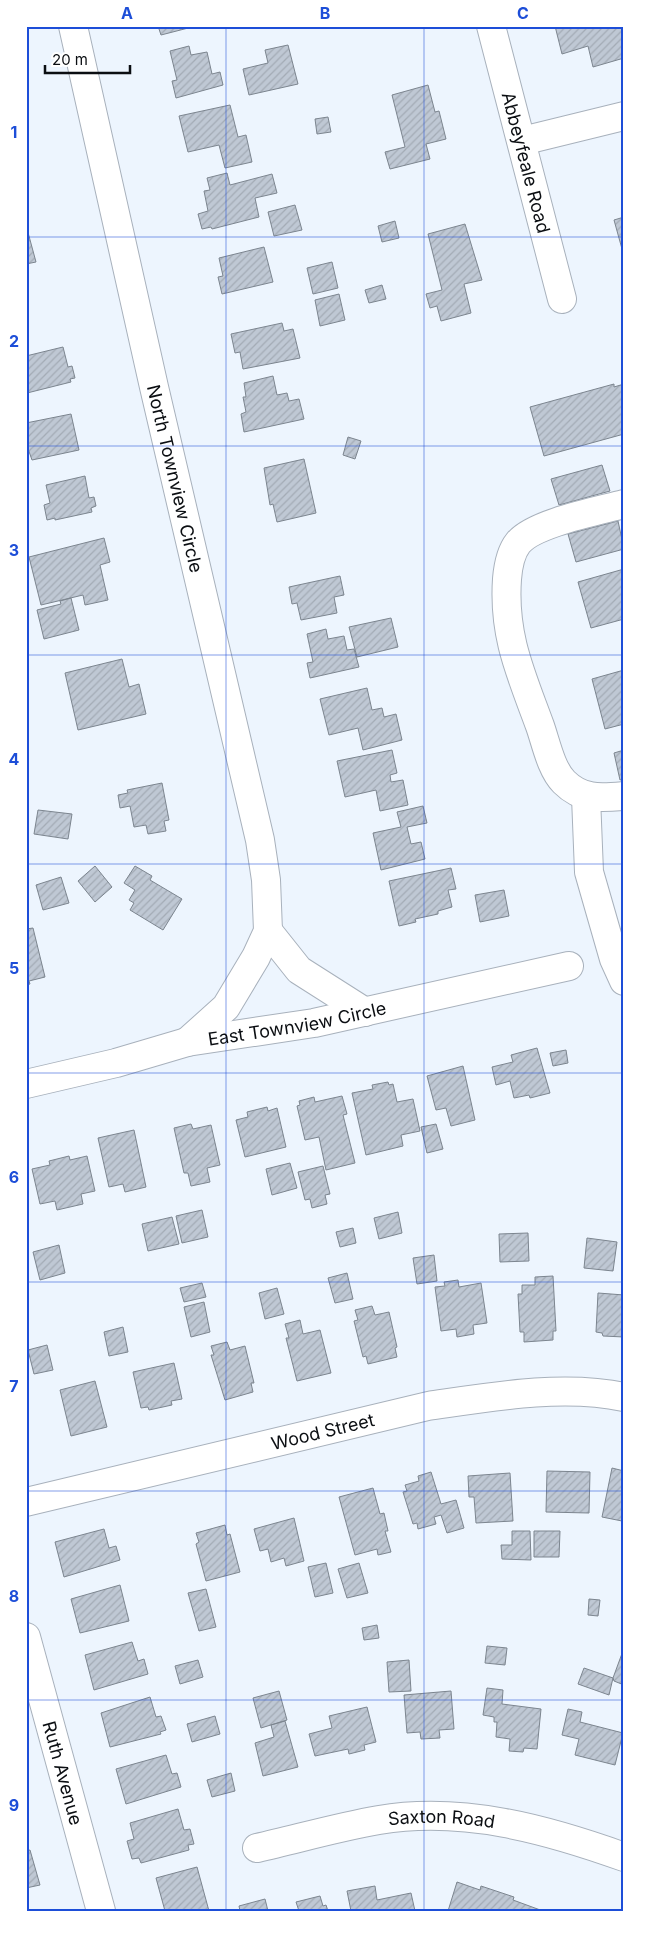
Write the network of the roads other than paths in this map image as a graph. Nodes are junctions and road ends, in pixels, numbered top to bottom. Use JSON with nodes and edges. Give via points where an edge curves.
{"nodes":[{"id":1,"x":73,"y":26,"type":"edge"},
{"id":2,"x":491,"y":26,"type":"edge"},
{"id":3,"x":624,"y":116,"type":"edge"},
{"id":4,"x":522,"y":141,"type":"junction"},
{"id":5,"x":562,"y":299,"type":"dead end"},
{"id":6,"x":624,"y":504,"type":"edge"},
{"id":7,"x":624,"y":796,"type":"edge"},
{"id":8,"x":586,"y":797,"type":"junction"},
{"id":9,"x":268,"y":931,"type":"junction"},
{"id":10,"x":569,"y":966,"type":"dead end"},
{"id":11,"x":624,"y":981,"type":"edge"},
{"id":12,"x":365,"y":1012,"type":"junction"},
{"id":13,"x":187,"y":1042,"type":"junction"},
{"id":14,"x":26,"y":1084,"type":"edge"},
{"id":15,"x":624,"y":1398,"type":"edge"},
{"id":16,"x":26,"y":1502,"type":"edge"},
{"id":17,"x":26,"y":1637,"type":"edge"},
{"id":18,"x":257,"y":1848,"type":"dead end"},
{"id":19,"x":624,"y":1857,"type":"edge"},
{"id":20,"x":101,"y":1911,"type":"edge"}],
"edges":[{"from":1,"to":9,"type":"street","name":"North Townview Circle","via":[[260,840]]},
{"from":2,"to":4,"type":"street","name":"Abbeyfeale Road"},
{"from":3,"to":4,"type":"street"},
{"from":4,"to":5,"type":"street","name":"Abbeyfeale Road"},
{"from":6,"to":8,"type":"street","via":[[551,524],[518,543],[510,557],[506,602],[512,652],[554,764],[563,781]]},
{"from":7,"to":8,"type":"street"},
{"from":8,"to":11,"type":"street","via":[[589,872],[614,959]]},
{"from":9,"to":12,"type":"street","via":[[298,970]]},
{"from":9,"to":13,"type":"street","name":"North Townview Circle","via":[[226,1007]]},
{"from":10,"to":12,"type":"street","name":"East Townview Circle"},
{"from":12,"to":13,"type":"street","name":"East Townview Circle"},
{"from":13,"to":14,"type":"street","name":"East Townview Circle"},
{"from":15,"to":16,"type":"street","name":"Wood Street","via":[[555,1392],[428,1406]]},
{"from":17,"to":20,"type":"street","name":"Ruth Avenue"},
{"from":18,"to":19,"type":"street","name":"Saxton Road","via":[[380,1820],[430,1817],[509,1823],[568,1836]]}]}
